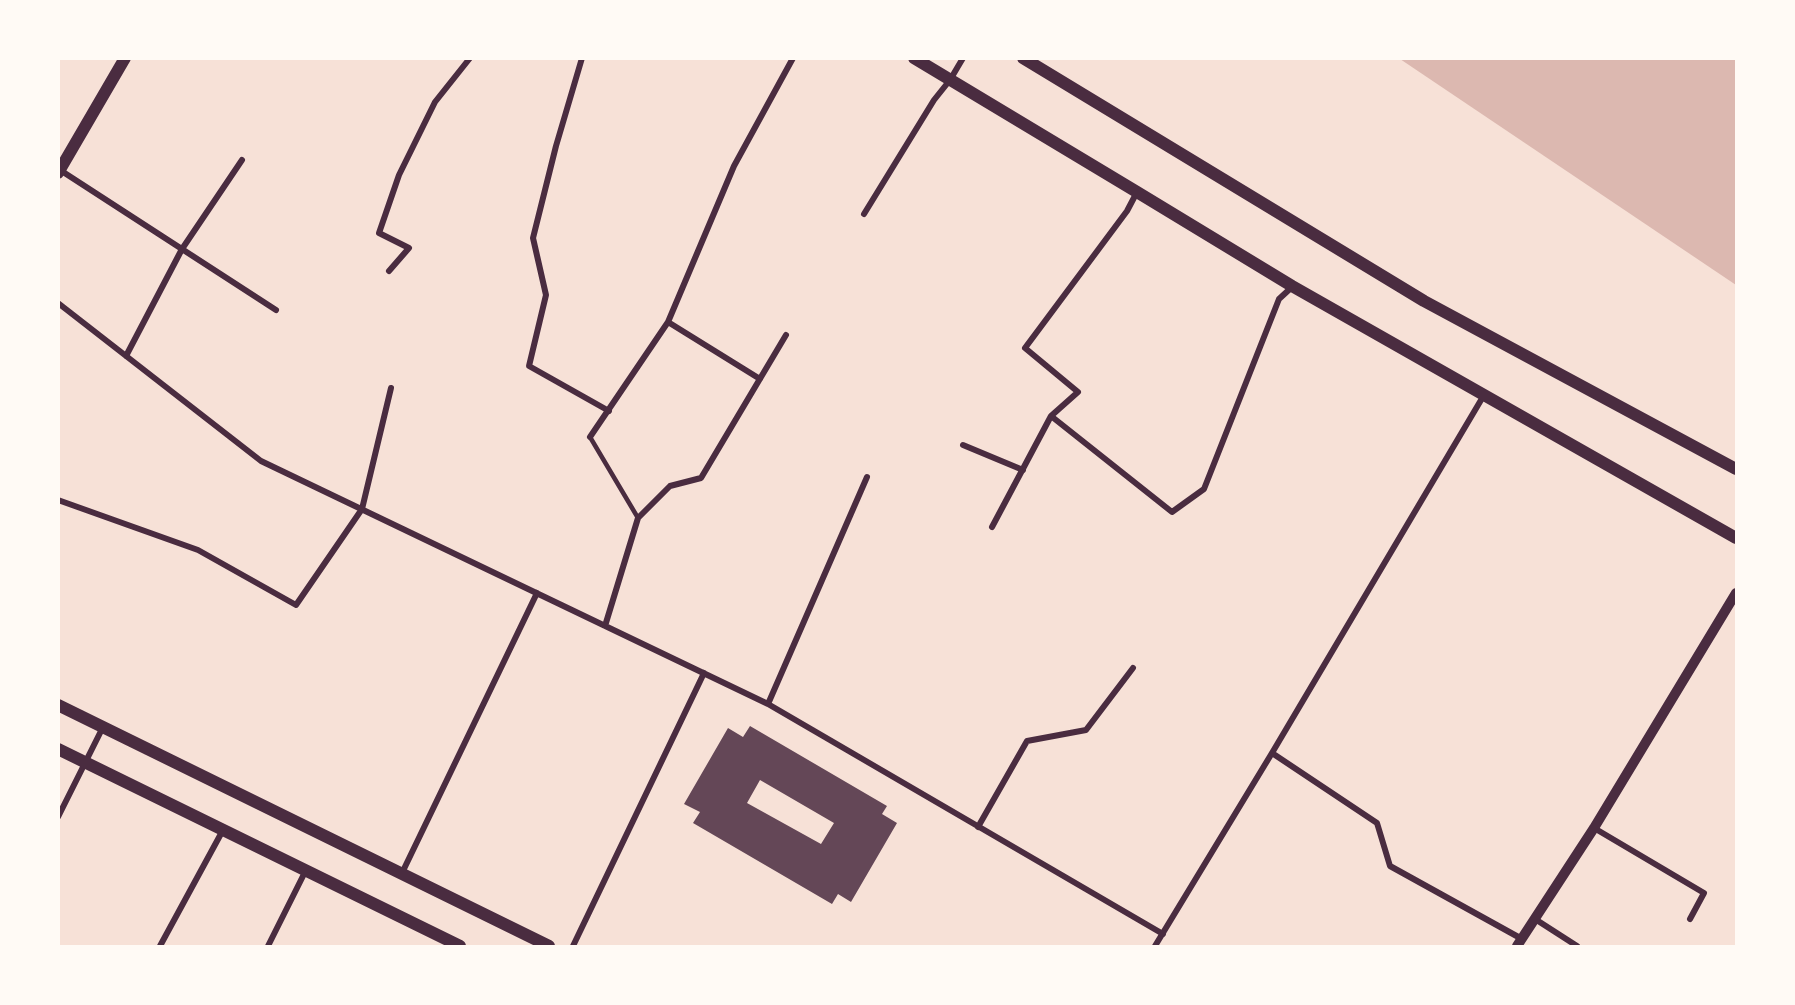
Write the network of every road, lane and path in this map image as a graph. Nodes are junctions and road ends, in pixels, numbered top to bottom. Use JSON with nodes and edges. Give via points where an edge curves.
{"nodes":[{"id":1,"x":125,"y":58,"type":"edge"},
{"id":2,"x":470,"y":58,"type":"edge"},
{"id":3,"x":582,"y":58,"type":"edge"},
{"id":4,"x":793,"y":58,"type":"edge"},
{"id":5,"x":914,"y":58,"type":"edge"},
{"id":6,"x":963,"y":58,"type":"edge"},
{"id":7,"x":1023,"y":58,"type":"edge"},
{"id":8,"x":950,"y":80,"type":"junction"},
{"id":9,"x":242,"y":160,"type":"dead end"},
{"id":10,"x":59,"y":172,"type":"edge"},
{"id":11,"x":1137,"y":192,"type":"junction"},
{"id":12,"x":864,"y":214,"type":"dead end"},
{"id":13,"x":182,"y":249,"type":"junction"},
{"id":14,"x":389,"y":271,"type":"dead end"},
{"id":15,"x":1292,"y":286,"type":"junction"},
{"id":16,"x":58,"y":303,"type":"edge"},
{"id":17,"x":276,"y":310,"type":"dead end"},
{"id":18,"x":668,"y":322,"type":"junction"},
{"id":19,"x":786,"y":334,"type":"dead end"},
{"id":20,"x":126,"y":356,"type":"junction"},
{"id":21,"x":760,"y":379,"type":"junction"},
{"id":22,"x":391,"y":388,"type":"dead end"},
{"id":23,"x":1484,"y":396,"type":"junction"},
{"id":24,"x":609,"y":411,"type":"junction"},
{"id":25,"x":1051,"y":416,"type":"junction"},
{"id":26,"x":590,"y":437,"type":"joint"},
{"id":27,"x":963,"y":445,"type":"dead end"},
{"id":28,"x":1737,"y":469,"type":"edge"},
{"id":29,"x":1023,"y":470,"type":"junction"},
{"id":30,"x":867,"y":477,"type":"dead end"},
{"id":31,"x":58,"y":500,"type":"edge"},
{"id":32,"x":362,"y":509,"type":"junction"},
{"id":33,"x":638,"y":518,"type":"junction"},
{"id":34,"x":992,"y":527,"type":"dead end"},
{"id":35,"x":1737,"y":538,"type":"edge"},
{"id":36,"x":537,"y":593,"type":"junction"},
{"id":37,"x":1737,"y":593,"type":"edge"},
{"id":38,"x":605,"y":626,"type":"junction"},
{"id":39,"x":1133,"y":668,"type":"dead end"},
{"id":40,"x":704,"y":673,"type":"junction"},
{"id":41,"x":768,"y":704,"type":"junction"},
{"id":42,"x":58,"y":705,"type":"edge"},
{"id":43,"x":103,"y":727,"type":"junction"},
{"id":44,"x":58,"y":749,"type":"edge"},
{"id":45,"x":1272,"y":753,"type":"junction"},
{"id":46,"x":85,"y":762,"type":"junction"},
{"id":47,"x":58,"y":817,"type":"edge"},
{"id":48,"x":978,"y":827,"type":"junction"},
{"id":49,"x":1594,"y":828,"type":"junction"},
{"id":50,"x":223,"y":830,"type":"junction"},
{"id":51,"x":306,"y":870,"type":"junction"},
{"id":52,"x":402,"y":874,"type":"junction"},
{"id":53,"x":1535,"y":919,"type":"junction"},
{"id":54,"x":1690,"y":920,"type":"dead end"},
{"id":55,"x":1163,"y":934,"type":"junction"},
{"id":56,"x":1519,"y":943,"type":"edge"},
{"id":57,"x":160,"y":946,"type":"edge"},
{"id":58,"x":268,"y":946,"type":"edge"},
{"id":59,"x":460,"y":946,"type":"edge"},
{"id":60,"x":549,"y":946,"type":"edge"},
{"id":61,"x":573,"y":946,"type":"edge"},
{"id":62,"x":1155,"y":946,"type":"edge"},
{"id":63,"x":1577,"y":946,"type":"edge"}],
"edges":[{"from":1,"to":10,"type":"main road"},
{"from":2,"to":14,"type":"street","via":[[435,102],[399,175],[379,232],[409,249]]},
{"from":3,"to":24,"type":"street","via":[[533,238],[546,295],[529,366]]},
{"from":4,"to":18,"type":"street","via":[[734,166]]},
{"from":5,"to":8,"type":"main road"},
{"from":6,"to":8,"type":"street"},
{"from":7,"to":28,"type":"main road","via":[[1424,301]]},
{"from":8,"to":11,"type":"main road"},
{"from":8,"to":12,"type":"street"},
{"from":9,"to":13,"type":"street"},
{"from":10,"to":13,"type":"street"},
{"from":11,"to":15,"type":"main road"},
{"from":11,"to":25,"type":"street","via":[[1025,348],[1078,392]]},
{"from":13,"to":17,"type":"street"},
{"from":13,"to":20,"type":"street"},
{"from":15,"to":23,"type":"main road"},
{"from":15,"to":25,"type":"street","via":[[1278,299],[1204,489],[1172,512]]},
{"from":16,"to":20,"type":"street"},
{"from":18,"to":21,"type":"street"},
{"from":18,"to":24,"type":"street"},
{"from":19,"to":21,"type":"street"},
{"from":20,"to":32,"type":"street","via":[[261,461]]},
{"from":21,"to":33,"type":"street","via":[[701,478],[670,486]]},
{"from":22,"to":32,"type":"street"},
{"from":23,"to":35,"type":"main road"},
{"from":23,"to":45,"type":"street"},
{"from":24,"to":26,"type":"street"},
{"from":25,"to":29,"type":"street"},
{"from":26,"to":33,"type":"lane"},
{"from":27,"to":29,"type":"street"},
{"from":29,"to":34,"type":"street"},
{"from":30,"to":41,"type":"street"},
{"from":31,"to":32,"type":"street","via":[[198,550],[296,605]]},
{"from":32,"to":36,"type":"street"},
{"from":33,"to":38,"type":"street"},
{"from":36,"to":38,"type":"street"},
{"from":36,"to":52,"type":"street"},
{"from":37,"to":49,"type":"street"},
{"from":38,"to":40,"type":"street"},
{"from":39,"to":48,"type":"street","via":[[1086,730],[1027,741]]},
{"from":40,"to":41,"type":"street"},
{"from":40,"to":61,"type":"street"},
{"from":41,"to":48,"type":"street"},
{"from":42,"to":43,"type":"main road"},
{"from":43,"to":46,"type":"street"},
{"from":43,"to":52,"type":"main road"},
{"from":44,"to":46,"type":"main road"},
{"from":45,"to":55,"type":"street"},
{"from":45,"to":56,"type":"street","via":[[1377,823],[1390,866]]},
{"from":46,"to":47,"type":"street"},
{"from":46,"to":50,"type":"main road"},
{"from":48,"to":55,"type":"street"},
{"from":49,"to":53,"type":"street"},
{"from":49,"to":54,"type":"street","via":[[1704,892]]},
{"from":50,"to":51,"type":"main road"},
{"from":50,"to":57,"type":"street"},
{"from":51,"to":58,"type":"street"},
{"from":51,"to":59,"type":"main road"},
{"from":52,"to":60,"type":"main road"},
{"from":53,"to":56,"type":"street"},
{"from":53,"to":63,"type":"street"},
{"from":55,"to":62,"type":"street"}]}
